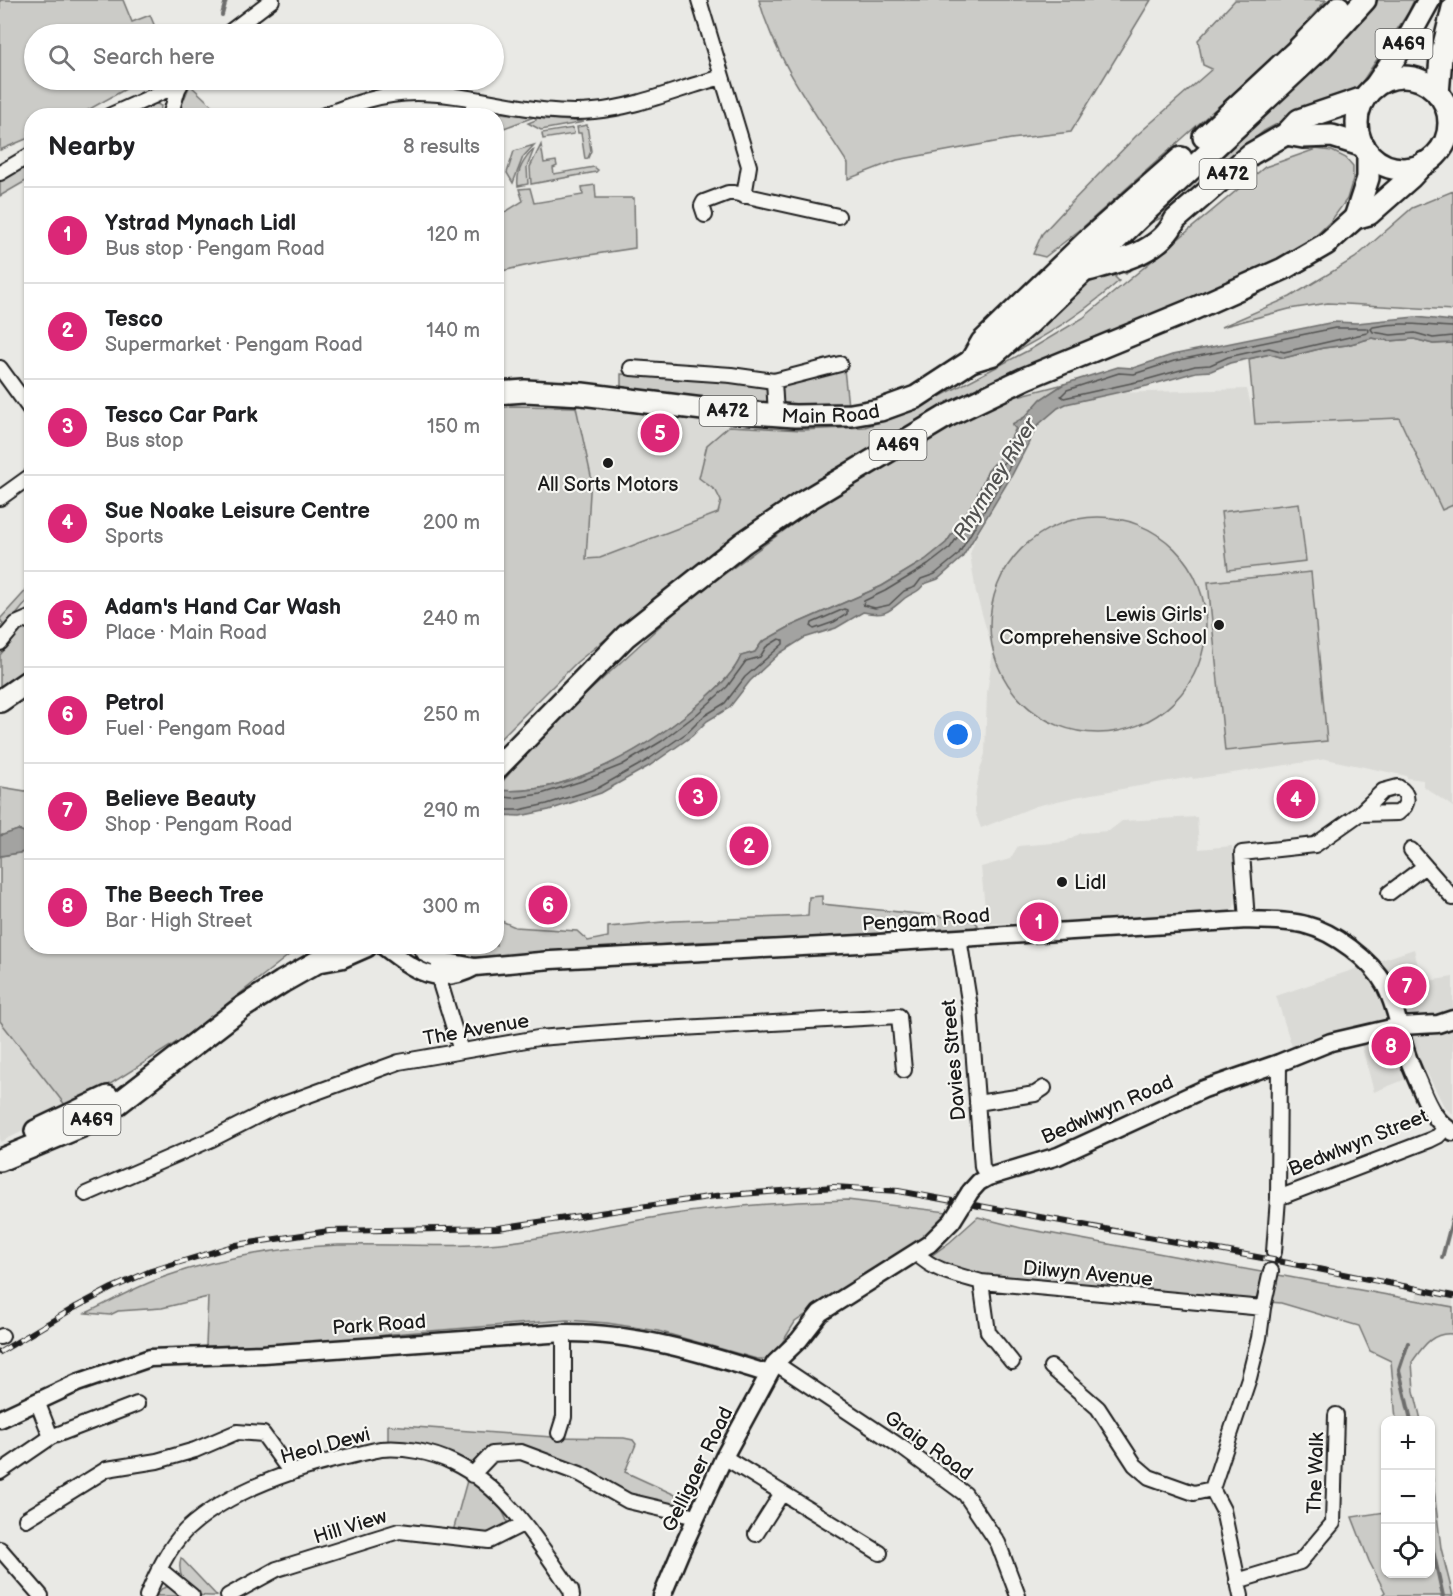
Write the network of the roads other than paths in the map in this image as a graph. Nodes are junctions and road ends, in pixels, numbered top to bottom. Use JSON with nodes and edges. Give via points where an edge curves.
{"nodes":[{"id":1,"x":272,"y":0,"type":"edge"},
{"id":2,"x":699,"y":0,"type":"edge"},
{"id":3,"x":1345,"y":0,"type":"edge"},
{"id":4,"x":1365,"y":0,"type":"edge"},
{"id":5,"x":1429,"y":0,"type":"edge"},
{"id":6,"x":1453,"y":8,"type":"edge"},
{"id":7,"x":240,"y":24,"type":"edge"},
{"id":8,"x":722,"y":77,"type":"junction"},
{"id":9,"x":167,"y":90,"type":"edge"},
{"id":10,"x":178,"y":90,"type":"edge"},
{"id":11,"x":1370,"y":92,"type":"junction"},
{"id":12,"x":473,"y":99,"type":"junction"},
{"id":13,"x":1445,"y":101,"type":"edge"},
{"id":14,"x":127,"y":108,"type":"edge"},
{"id":15,"x":172,"y":108,"type":"edge"},
{"id":16,"x":344,"y":108,"type":"edge"},
{"id":17,"x":473,"y":108,"type":"edge"},
{"id":18,"x":1286,"y":134,"type":"junction"},
{"id":19,"x":1366,"y":150,"type":"junction"},
{"id":20,"x":1439,"y":154,"type":"edge"},
{"id":21,"x":24,"y":159,"type":"edge"},
{"id":22,"x":0,"y":173,"type":"edge"},
{"id":23,"x":744,"y":196,"type":"junction"},
{"id":24,"x":705,"y":215,"type":"dead end"},
{"id":25,"x":838,"y":216,"type":"dead end"},
{"id":26,"x":1355,"y":218,"type":"junction"},
{"id":27,"x":1175,"y":220,"type":"junction"},
{"id":28,"x":1102,"y":229,"type":"junction"},
{"id":29,"x":1125,"y":231,"type":"junction"},
{"id":30,"x":1083,"y":271,"type":"junction"},
{"id":31,"x":971,"y":361,"type":"junction"},
{"id":32,"x":840,"y":364,"type":"dead end"},
{"id":33,"x":0,"y":368,"type":"edge"},
{"id":34,"x":631,"y":368,"type":"dead end"},
{"id":35,"x":774,"y":381,"type":"junction"},
{"id":36,"x":504,"y":392,"type":"edge"},
{"id":37,"x":24,"y":401,"type":"edge"},
{"id":38,"x":776,"y":414,"type":"junction"},
{"id":39,"x":24,"y":481,"type":"edge"},
{"id":40,"x":0,"y":498,"type":"edge"},
{"id":41,"x":24,"y":620,"type":"edge"},
{"id":42,"x":0,"y":643,"type":"edge"},
{"id":43,"x":24,"y":684,"type":"edge"},
{"id":44,"x":0,"y":701,"type":"edge"},
{"id":45,"x":504,"y":761,"type":"edge"},
{"id":46,"x":1359,"y":814,"type":"dead end"},
{"id":47,"x":1411,"y":850,"type":"dead end"},
{"id":48,"x":1425,"y":866,"type":"junction"},
{"id":49,"x":1389,"y":892,"type":"dead end"},
{"id":50,"x":1453,"y":898,"type":"edge"},
{"id":51,"x":1247,"y":920,"type":"junction"},
{"id":52,"x":959,"y":938,"type":"junction"},
{"id":53,"x":326,"y":954,"type":"edge"},
{"id":54,"x":348,"y":954,"type":"edge"},
{"id":55,"x":394,"y":954,"type":"edge"},
{"id":56,"x":426,"y":954,"type":"edge"},
{"id":57,"x":436,"y":958,"type":"junction"},
{"id":58,"x":476,"y":967,"type":"junction"},
{"id":59,"x":440,"y":976,"type":"junction"},
{"id":60,"x":1453,"y":1019,"type":"edge"},
{"id":61,"x":1400,"y":1026,"type":"junction"},
{"id":62,"x":461,"y":1051,"type":"junction"},
{"id":63,"x":173,"y":1061,"type":"junction"},
{"id":64,"x":1279,"y":1063,"type":"junction"},
{"id":65,"x":904,"y":1070,"type":"dead end"},
{"id":66,"x":1044,"y":1088,"type":"dead end"},
{"id":67,"x":977,"y":1103,"type":"junction"},
{"id":68,"x":1449,"y":1130,"type":"edge"},
{"id":69,"x":0,"y":1148,"type":"edge"},
{"id":70,"x":0,"y":1160,"type":"edge"},
{"id":71,"x":988,"y":1177,"type":"junction"},
{"id":72,"x":86,"y":1194,"type":"dead end"},
{"id":73,"x":1278,"y":1198,"type":"junction"},
{"id":74,"x":923,"y":1249,"type":"junction"},
{"id":75,"x":1274,"y":1252,"type":"dead end"},
{"id":76,"x":1271,"y":1271,"type":"dead end"},
{"id":77,"x":981,"y":1282,"type":"junction"},
{"id":78,"x":1263,"y":1308,"type":"junction"},
{"id":79,"x":564,"y":1333,"type":"junction"},
{"id":80,"x":1012,"y":1362,"type":"dead end"},
{"id":81,"x":1051,"y":1367,"type":"dead end"},
{"id":82,"x":772,"y":1368,"type":"junction"},
{"id":83,"x":37,"y":1401,"type":"junction"},
{"id":84,"x":137,"y":1404,"type":"dead end"},
{"id":85,"x":1336,"y":1415,"type":"dead end"},
{"id":86,"x":0,"y":1419,"type":"edge"},
{"id":87,"x":559,"y":1433,"type":"dead end"},
{"id":88,"x":51,"y":1437,"type":"junction"},
{"id":89,"x":724,"y":1457,"type":"junction"},
{"id":90,"x":0,"y":1472,"type":"edge"},
{"id":91,"x":291,"y":1473,"type":"junction"},
{"id":92,"x":472,"y":1475,"type":"junction"},
{"id":93,"x":1212,"y":1489,"type":"junction"},
{"id":94,"x":782,"y":1493,"type":"junction"},
{"id":95,"x":696,"y":1517,"type":"junction"},
{"id":96,"x":26,"y":1519,"type":"dead end"},
{"id":97,"x":523,"y":1524,"type":"junction"},
{"id":98,"x":756,"y":1534,"type":"dead end"},
{"id":99,"x":0,"y":1550,"type":"edge"},
{"id":100,"x":880,"y":1553,"type":"dead end"},
{"id":101,"x":159,"y":1569,"type":"junction"},
{"id":102,"x":1237,"y":1581,"type":"junction"},
{"id":103,"x":41,"y":1596,"type":"edge"},
{"id":104,"x":147,"y":1596,"type":"edge"},
{"id":105,"x":192,"y":1596,"type":"edge"},
{"id":106,"x":228,"y":1596,"type":"edge"},
{"id":107,"x":572,"y":1596,"type":"edge"},
{"id":108,"x":662,"y":1596,"type":"edge"},
{"id":109,"x":1018,"y":1596,"type":"edge"},
{"id":110,"x":1241,"y":1596,"type":"edge"}],
"edges":[{"from":1,"to":7,"type":"street"},
{"from":2,"to":8,"type":"street"},
{"from":3,"to":28,"type":"main road","via":[[1262,83]]},
{"from":4,"to":29,"type":"main road","via":[[1321,48]]},
{"from":5,"to":11,"type":"main road","number":"A469"},
{"from":6,"to":13,"type":"main road","number":"A469","via":[[1441,57]]},
{"from":8,"to":12,"type":"street","via":[[652,99],[593,111],[536,109]]},
{"from":8,"to":23,"type":"street","via":[[749,166]]},
{"from":9,"to":14,"type":"street"},
{"from":10,"to":15,"type":"street"},
{"from":11,"to":13,"type":"main road","via":[[1397,77],[1409,77],[1420,80]]},
{"from":11,"to":18,"type":"main road","number":"A472","via":[[1299,120]]},
{"from":11,"to":19,"type":"main road","via":[[1359,107],[1357,127]]},
{"from":12,"to":16,"type":"street","via":[[435,94],[391,95]]},
{"from":12,"to":17,"type":"street"},
{"from":13,"to":20,"type":"main road","via":[[1449,122]]},
{"from":18,"to":19,"type":"main road","via":[[1332,136]]},
{"from":18,"to":27,"type":"main road","number":"A472","via":[[1251,154]]},
{"from":19,"to":20,"type":"main road","via":[[1394,168],[1410,168]]},
{"from":19,"to":26,"type":"main road","via":[[1368,178]]},
{"from":20,"to":26,"type":"main road","number":"A469","via":[[1369,214]]},
{"from":21,"to":22,"type":"street"},
{"from":23,"to":24,"type":"street","via":[[728,194],[708,199],[702,206]]},
{"from":23,"to":25,"type":"street"},
{"from":26,"to":45,"type":"main road","number":"A469","via":[[1326,244],[1283,269],[957,411],[801,504],[743,543],[626,636]]},
{"from":27,"to":29,"type":"main road","number":"A472","via":[[1146,230]]},
{"from":27,"to":30,"type":"main road","number":"A472","via":[[1170,231],[1143,251]]},
{"from":28,"to":29,"type":"main road","number":"A472"},
{"from":28,"to":31,"type":"main road","number":"A472","via":[[982,342]]},
{"from":29,"to":30,"type":"main road"},
{"from":30,"to":31,"type":"main road","number":"A472","via":[[994,354]]},
{"from":31,"to":38,"type":"main road","name":"Main Road","number":"A472","via":[[926,393],[880,410],[851,415]]},
{"from":32,"to":35,"type":"street"},
{"from":33,"to":37,"type":"street"},
{"from":34,"to":35,"type":"street"},
{"from":35,"to":38,"type":"street"},
{"from":36,"to":38,"type":"main road","name":"Main Road","number":"A472","via":[[582,394]]},
{"from":39,"to":40,"type":"street"},
{"from":41,"to":42,"type":"street"},
{"from":43,"to":44,"type":"main road"},
{"from":46,"to":51,"type":"street","via":[[1315,845],[1242,853]]},
{"from":47,"to":48,"type":"street"},
{"from":48,"to":49,"type":"street"},
{"from":48,"to":50,"type":"street"},
{"from":51,"to":52,"type":"street","name":"Pengam Road"},
{"from":51,"to":61,"type":"street","name":"Pengam Road","via":[[1305,924],[1334,938],[1361,957],[1384,984]]},
{"from":52,"to":58,"type":"street","name":"Pengam Road"},
{"from":52,"to":67,"type":"street","name":"Davies Street","via":[[970,1007]]},
{"from":53,"to":54,"type":"main road","number":"A469"},
{"from":53,"to":63,"type":"main road","number":"A469","via":[[243,1007]]},
{"from":55,"to":59,"type":"street","name":"Pengam Road","via":[[417,970]]},
{"from":56,"to":57,"type":"street","name":"Pengam Road"},
{"from":57,"to":58,"type":"street","name":"Pengam Road"},
{"from":57,"to":59,"type":"street"},
{"from":58,"to":59,"type":"street","name":"Pengam Road","via":[[461,975]]},
{"from":59,"to":62,"type":"street"},
{"from":60,"to":61,"type":"street","name":"Bedwlwyn Road"},
{"from":61,"to":64,"type":"street","name":"Bedwlwyn Road","via":[[1331,1042]]},
{"from":61,"to":68,"type":"street","name":"Pengam Road","via":[[1406,1054],[1426,1100]]},
{"from":62,"to":65,"type":"street","name":"The Avenue","via":[[538,1038],[899,1016]]},
{"from":62,"to":72,"type":"street","name":"The Avenue","via":[[399,1062],[273,1108]]},
{"from":63,"to":69,"type":"main road","number":"A469","via":[[136,1084]]},
{"from":63,"to":70,"type":"main road","number":"A469","via":[[111,1109],[82,1126]]},
{"from":64,"to":71,"type":"street","name":"Bedwlwyn Road","via":[[1204,1089],[1058,1156]]},
{"from":64,"to":73,"type":"street"},
{"from":66,"to":67,"type":"street","via":[[1035,1094]]},
{"from":67,"to":71,"type":"street","name":"Davies Street","via":[[982,1167]]},
{"from":68,"to":73,"type":"street","name":"Bedwlwyn Street"},
{"from":71,"to":74,"type":"street","name":"Bedwlwyn Road","bridge":true,"via":[[979,1182],[952,1221]]},
{"from":73,"to":75,"type":"street"},
{"from":74,"to":77,"type":"street","name":"Dilwyn Avenue","via":[[927,1264]]},
{"from":74,"to":82,"type":"street","name":"Bedwlwyn Road","via":[[820,1313]]},
{"from":76,"to":78,"type":"street"},
{"from":77,"to":78,"type":"street","name":"Dilwyn Avenue"},
{"from":77,"to":80,"type":"street","via":[[988,1332]]},
{"from":78,"to":93,"type":"street","via":[[1249,1378]]},
{"from":79,"to":82,"type":"street","name":"Park Road","via":[[658,1342]]},
{"from":79,"to":83,"type":"street","name":"Park Road","via":[[150,1358]]},
{"from":79,"to":87,"type":"street","via":[[564,1417]]},
{"from":81,"to":93,"type":"street","via":[[1098,1408],[1135,1465],[1149,1476],[1194,1493]]},
{"from":82,"to":89,"type":"street","name":"Gelligaer Road"},
{"from":82,"to":109,"type":"street","name":"Graig Road","via":[[904,1449],[965,1494],[998,1543]]},
{"from":83,"to":86,"type":"street","name":"Park Road"},
{"from":83,"to":88,"type":"street"},
{"from":84,"to":88,"type":"street"},
{"from":85,"to":102,"type":"street","name":"The Walk","via":[[1333,1523],[1300,1562]]},
{"from":88,"to":90,"type":"street"},
{"from":89,"to":94,"type":"street"},
{"from":89,"to":95,"type":"street","name":"Gelligaer Road"},
{"from":91,"to":92,"type":"street","name":"Heol Dewi","via":[[382,1449],[418,1451],[452,1462]]},
{"from":91,"to":96,"type":"street","via":[[263,1434],[237,1432],[157,1461],[107,1469]]},
{"from":91,"to":101,"type":"street","name":"Heol Dewi","via":[[234,1496],[186,1531]]},
{"from":92,"to":95,"type":"street","via":[[492,1454],[521,1452],[580,1473],[628,1501]]},
{"from":92,"to":97,"type":"street","name":"Heol Dewi","via":[[492,1487]]},
{"from":93,"to":102,"type":"street","via":[[1223,1510]]},
{"from":94,"to":98,"type":"street"},
{"from":94,"to":100,"type":"street"},
{"from":95,"to":108,"type":"street","name":"Gelligaer Road"},
{"from":97,"to":106,"type":"street","name":"Hill View","via":[[489,1541],[399,1531],[277,1569]]},
{"from":97,"to":107,"type":"street","name":"Heol Dewi"},
{"from":99,"to":103,"type":"street"},
{"from":101,"to":104,"type":"street","name":"Heol Dewi"},
{"from":101,"to":105,"type":"street"},
{"from":102,"to":110,"type":"street"}]}
